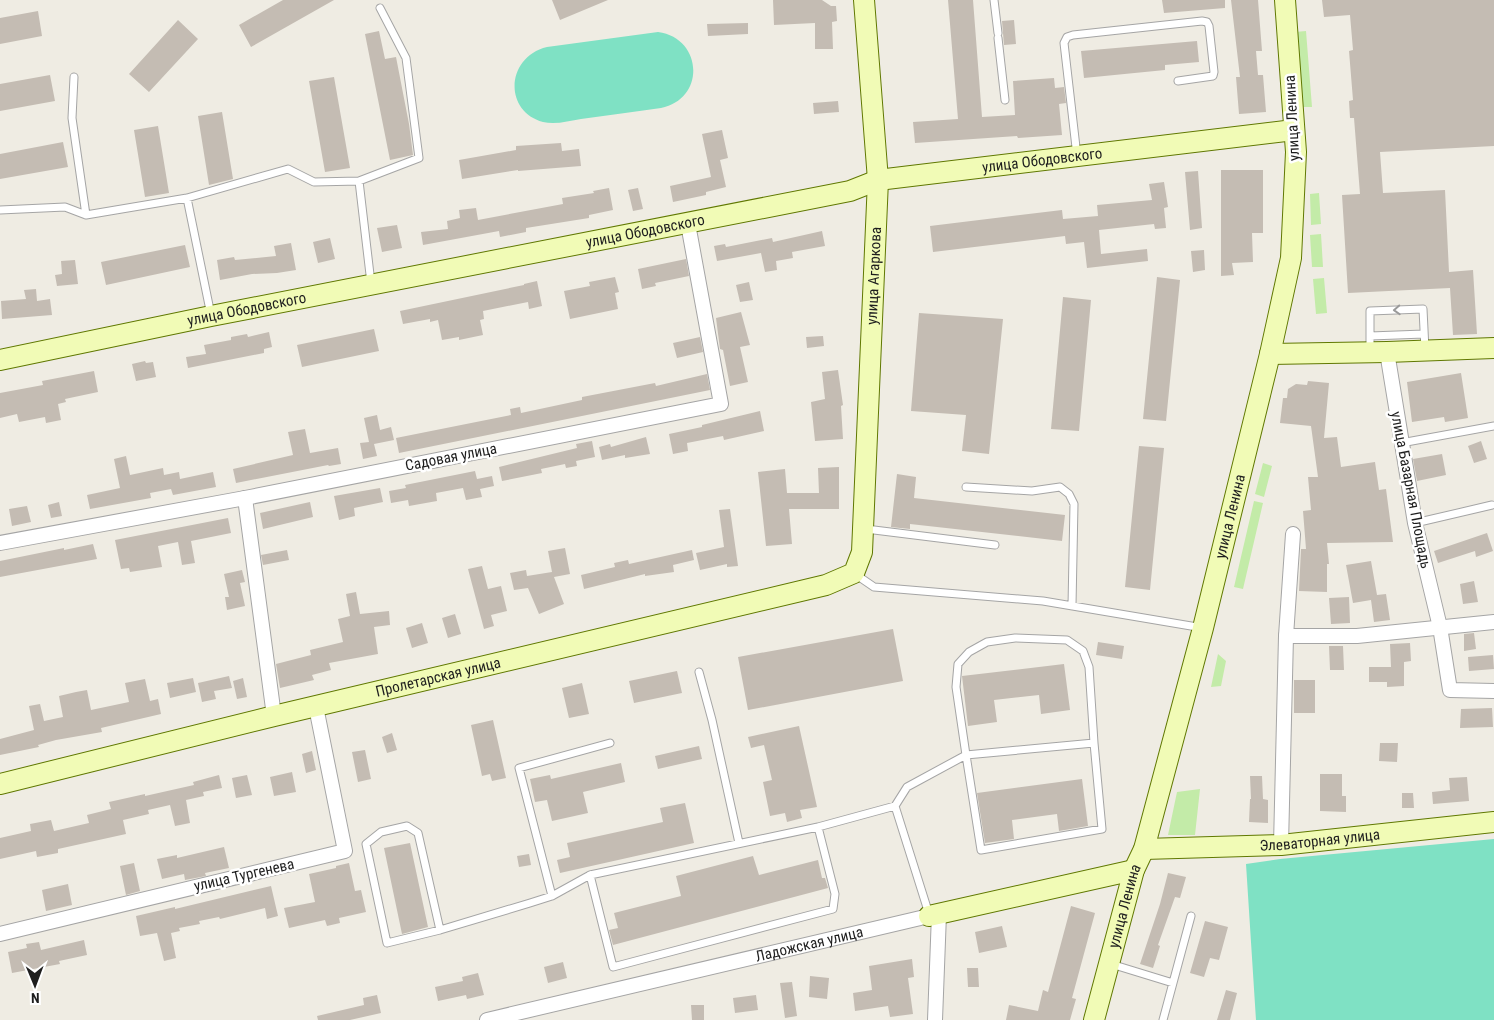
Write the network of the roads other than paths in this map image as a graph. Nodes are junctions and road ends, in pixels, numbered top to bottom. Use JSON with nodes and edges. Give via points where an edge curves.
{"nodes":[{"id":1,"x":864,"y":0,"type":"edge"},
{"id":2,"x":994,"y":0,"type":"edge"},
{"id":3,"x":1285,"y":0,"type":"edge"},
{"id":4,"x":380,"y":8,"type":"dead end"},
{"id":5,"x":74,"y":77,"type":"dead end"},
{"id":6,"x":1178,"y":81,"type":"dead end"},
{"id":7,"x":1005,"y":100,"type":"dead end"},
{"id":8,"x":1294,"y":130,"type":"junction"},
{"id":9,"x":1077,"y":156,"type":"junction"},
{"id":10,"x":878,"y":180,"type":"junction"},
{"id":11,"x":359,"y":181,"type":"junction"},
{"id":12,"x":187,"y":198,"type":"junction"},
{"id":13,"x":0,"y":210,"type":"edge"},
{"id":14,"x":86,"y":214,"type":"junction"},
{"id":15,"x":688,"y":224,"type":"junction"},
{"id":16,"x":371,"y":285,"type":"junction"},
{"id":17,"x":211,"y":316,"type":"junction"},
{"id":18,"x":1424,"y":342,"type":"junction"},
{"id":19,"x":1376,"y":347,"type":"junction"},
{"id":20,"x":1494,"y":348,"type":"edge"},
{"id":21,"x":1270,"y":354,"type":"junction"},
{"id":22,"x":0,"y":360,"type":"edge"},
{"id":23,"x":1494,"y":426,"type":"edge"},
{"id":24,"x":1400,"y":443,"type":"junction"},
{"id":25,"x":966,"y":486,"type":"dead end"},
{"id":26,"x":245,"y":498,"type":"junction"},
{"id":27,"x":1492,"y":505,"type":"dead end"},
{"id":28,"x":1415,"y":523,"type":"junction"},
{"id":29,"x":863,"y":529,"type":"junction"},
{"id":30,"x":1293,"y":534,"type":"dead end"},
{"id":31,"x":0,"y":542,"type":"edge"},
{"id":32,"x":995,"y":545,"type":"dead end"},
{"id":33,"x":854,"y":573,"type":"junction"},
{"id":34,"x":1072,"y":606,"type":"junction"},
{"id":35,"x":1494,"y":622,"type":"edge"},
{"id":36,"x":1440,"y":627,"type":"junction"},
{"id":37,"x":1203,"y":628,"type":"junction"},
{"id":38,"x":1286,"y":636,"type":"junction"},
{"id":39,"x":699,"y":672,"type":"dead end"},
{"id":40,"x":1494,"y":691,"type":"edge"},
{"id":41,"x":316,"y":706,"type":"junction"},
{"id":42,"x":274,"y":716,"type":"junction"},
{"id":43,"x":610,"y":743,"type":"dead end"},
{"id":44,"x":1094,"y":743,"type":"junction"},
{"id":45,"x":966,"y":755,"type":"junction"},
{"id":46,"x":0,"y":784,"type":"edge"},
{"id":47,"x":895,"y":806,"type":"junction"},
{"id":48,"x":1494,"y":822,"type":"edge"},
{"id":49,"x":818,"y":827,"type":"junction"},
{"id":50,"x":739,"y":843,"type":"junction"},
{"id":51,"x":1281,"y":845,"type":"junction"},
{"id":52,"x":1144,"y":849,"type":"junction"},
{"id":53,"x":1134,"y":870,"type":"junction"},
{"id":54,"x":590,"y":875,"type":"junction"},
{"id":55,"x":552,"y":896,"type":"junction"},
{"id":56,"x":934,"y":915,"type":"junction"},
{"id":57,"x":1191,"y":916,"type":"dead end"},
{"id":58,"x":440,"y":930,"type":"junction"},
{"id":59,"x":0,"y":934,"type":"edge"},
{"id":60,"x":1110,"y":963,"type":"junction"},
{"id":61,"x":1173,"y":983,"type":"junction"},
{"id":62,"x":487,"y":1020,"type":"edge"},
{"id":63,"x":935,"y":1020,"type":"edge"},
{"id":64,"x":1094,"y":1020,"type":"edge"},
{"id":65,"x":1163,"y":1020,"type":"edge"}],
"edges":[{"from":1,"to":10,"type":"street","name":"улица Агаркова"},
{"from":2,"to":7,"type":"lane"},
{"from":3,"to":8,"type":"street","name":"улица Ленина"},
{"from":4,"to":11,"type":"lane","via":[[406,58],[419,158]]},
{"from":5,"to":14,"type":"lane","via":[[72,118]]},
{"from":6,"to":9,"type":"lane","via":[[1213,76],[1207,22],[1066,37],[1064,43]]},
{"from":8,"to":9,"type":"street","name":"улица Ободовского"},
{"from":8,"to":21,"type":"street","name":"улица Ленина","via":[[1296,152],[1291,258]]},
{"from":9,"to":10,"type":"street","name":"улица Ободовского"},
{"from":10,"to":15,"type":"street","name":"улица Ободовского","via":[[850,191]]},
{"from":10,"to":29,"type":"street","name":"улица Агаркова"},
{"from":11,"to":12,"type":"lane","via":[[314,182],[288,169]]},
{"from":11,"to":16,"type":"lane"},
{"from":12,"to":14,"type":"lane"},
{"from":12,"to":17,"type":"lane"},
{"from":13,"to":14,"type":"lane","via":[[65,207]]},
{"from":15,"to":16,"type":"street","name":"улица Ободовского"},
{"from":15,"to":26,"type":"street","name":"Садовая улица","via":[[721,404]]},
{"from":16,"to":17,"type":"street","name":"улица Ободовского"},
{"from":17,"to":22,"type":"street","name":"улица Ободовского"},
{"from":18,"to":19,"type":"street"},
{"from":18,"to":19,"type":"lane","one_way":true,"via":[[1423,309],[1370,312]]},
{"from":18,"to":20,"type":"street"},
{"from":19,"to":21,"type":"street"},
{"from":19,"to":24,"type":"street","name":"улица Базарная Площадь"},
{"from":21,"to":37,"type":"street","name":"улица Ленина"},
{"from":23,"to":24,"type":"lane"},
{"from":24,"to":28,"type":"street","name":"улица Базарная Площадь"},
{"from":25,"to":34,"type":"lane","via":[[1032,491],[1060,487],[1066,490],[1074,504]]},
{"from":26,"to":31,"type":"street","name":"Садовая улица"},
{"from":26,"to":42,"type":"street"},
{"from":27,"to":28,"type":"lane"},
{"from":28,"to":36,"type":"street","name":"улица Базарная Площадь"},
{"from":29,"to":32,"type":"lane"},
{"from":29,"to":33,"type":"street","name":"улица Агаркова","via":[[862,552]]},
{"from":30,"to":38,"type":"street"},
{"from":33,"to":34,"type":"lane","via":[[874,587]]},
{"from":33,"to":41,"type":"street","name":"Пролетарская улица","via":[[826,585]]},
{"from":34,"to":37,"type":"lane"},
{"from":35,"to":36,"type":"street"},
{"from":36,"to":38,"type":"street","via":[[1358,636]]},
{"from":36,"to":40,"type":"street","name":"улица Базарная Площадь","via":[[1450,690]]},
{"from":37,"to":52,"type":"street","name":"улица Ленина"},
{"from":38,"to":51,"type":"street"},
{"from":39,"to":50,"type":"lane"},
{"from":41,"to":42,"type":"street","name":"Пролетарская улица"},
{"from":41,"to":59,"type":"street","name":"улица Тургенева","via":[[345,851]]},
{"from":42,"to":46,"type":"street","name":"Пролетарская улица"},
{"from":43,"to":55,"type":"lane","via":[[519,768]]},
{"from":44,"to":45,"type":"lane"},
{"from":44,"to":45,"type":"lane","via":[[1102,829],[981,850]]},
{"from":44,"to":45,"type":"lane","via":[[1089,667],[1083,651],[1067,640],[1015,638],[987,642],[969,652],[958,664],[956,687]]},
{"from":45,"to":47,"type":"lane","via":[[907,787]]},
{"from":47,"to":49,"type":"lane"},
{"from":47,"to":56,"type":"lane"},
{"from":48,"to":51,"type":"street","name":"Элеваторная улица"},
{"from":49,"to":50,"type":"lane"},
{"from":49,"to":54,"type":"lane","via":[[835,894],[833,909],[613,967]]},
{"from":50,"to":54,"type":"lane"},
{"from":51,"to":52,"type":"street","name":"Элеваторная улица"},
{"from":52,"to":53,"type":"street","name":"улица Ленина"},
{"from":53,"to":56,"type":"street","name":"Ладожская улица"},
{"from":53,"to":60,"type":"street","name":"улица Ленина"},
{"from":54,"to":55,"type":"lane"},
{"from":55,"to":58,"type":"lane"},
{"from":56,"to":62,"type":"street","name":"Ладожская улица"},
{"from":56,"to":63,"type":"street"},
{"from":57,"to":61,"type":"lane"},
{"from":58,"to":58,"type":"lane","via":[[387,943],[366,844],[381,832],[407,826],[418,833]]},
{"from":60,"to":61,"type":"lane"},
{"from":60,"to":64,"type":"street","name":"улица Ленина"},
{"from":61,"to":65,"type":"lane"}]}
